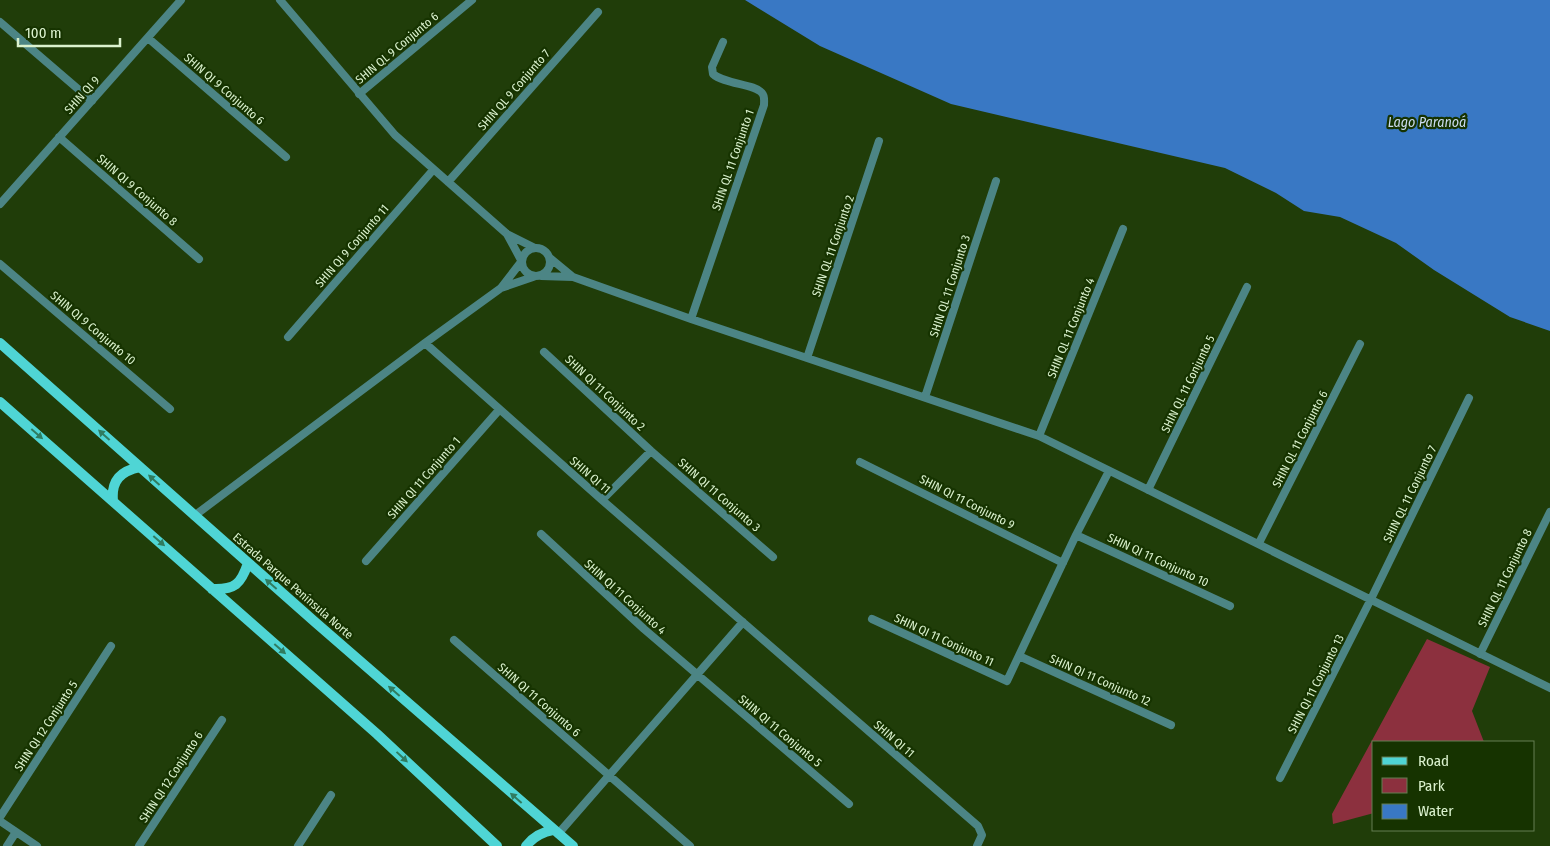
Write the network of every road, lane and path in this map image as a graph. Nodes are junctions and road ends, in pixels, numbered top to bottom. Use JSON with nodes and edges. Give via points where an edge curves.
{"nodes":[{"id":1,"x":181,"y":0,"type":"edge"},
{"id":2,"x":280,"y":0,"type":"edge"},
{"id":3,"x":472,"y":0,"type":"edge"},
{"id":4,"x":598,"y":12,"type":"dead end"},
{"id":5,"x":0,"y":22,"type":"edge"},
{"id":6,"x":148,"y":38,"type":"junction"},
{"id":7,"x":723,"y":42,"type":"dead end"},
{"id":8,"x":359,"y":94,"type":"junction"},
{"id":9,"x":92,"y":101,"type":"junction"},
{"id":10,"x":59,"y":137,"type":"junction"},
{"id":11,"x":880,"y":141,"type":"dead end"},
{"id":12,"x":286,"y":158,"type":"dead end"},
{"id":13,"x":433,"y":170,"type":"junction"},
{"id":14,"x":996,"y":181,"type":"dead end"},
{"id":15,"x":448,"y":182,"type":"junction"},
{"id":16,"x":1,"y":202,"type":"edge"},
{"id":17,"x":1123,"y":229,"type":"dead end"},
{"id":18,"x":507,"y":234,"type":"junction"},
{"id":19,"x":535,"y":248,"type":"junction"},
{"id":20,"x":550,"y":258,"type":"junction"},
{"id":21,"x":199,"y":259,"type":"dead end"},
{"id":22,"x":521,"y":261,"type":"junction"},
{"id":23,"x":0,"y":264,"type":"edge"},
{"id":24,"x":537,"y":276,"type":"junction"},
{"id":25,"x":573,"y":277,"type":"junction"},
{"id":26,"x":1248,"y":287,"type":"dead end"},
{"id":27,"x":501,"y":288,"type":"junction"},
{"id":28,"x":691,"y":319,"type":"junction"},
{"id":29,"x":288,"y":338,"type":"dead end"},
{"id":30,"x":0,"y":343,"type":"edge"},
{"id":31,"x":425,"y":343,"type":"junction"},
{"id":32,"x":1360,"y":344,"type":"dead end"},
{"id":33,"x":544,"y":352,"type":"dead end"},
{"id":34,"x":807,"y":358,"type":"junction"},
{"id":35,"x":925,"y":397,"type":"junction"},
{"id":36,"x":1469,"y":398,"type":"dead end"},
{"id":37,"x":0,"y":402,"type":"edge"},
{"id":38,"x":170,"y":409,"type":"dead end"},
{"id":39,"x":499,"y":410,"type":"junction"},
{"id":40,"x":1039,"y":436,"type":"junction"},
{"id":41,"x":651,"y":451,"type":"junction"},
{"id":42,"x":860,"y":462,"type":"dead end"},
{"id":43,"x":140,"y":467,"type":"junction"},
{"id":44,"x":1109,"y":470,"type":"junction"},
{"id":45,"x":1148,"y":490,"type":"junction"},
{"id":46,"x":602,"y":500,"type":"junction"},
{"id":47,"x":113,"y":501,"type":"junction"},
{"id":48,"x":1550,"y":512,"type":"edge"},
{"id":49,"x":194,"y":516,"type":"junction"},
{"id":50,"x":540,"y":534,"type":"dead end"},
{"id":51,"x":1076,"y":535,"type":"junction"},
{"id":52,"x":1259,"y":543,"type":"junction"},
{"id":53,"x":773,"y":557,"type":"dead end"},
{"id":54,"x":366,"y":561,"type":"dead end"},
{"id":55,"x":248,"y":563,"type":"junction"},
{"id":56,"x":1063,"y":563,"type":"junction"},
{"id":57,"x":212,"y":589,"type":"junction"},
{"id":58,"x":1371,"y":600,"type":"junction"},
{"id":59,"x":1230,"y":606,"type":"dead end"},
{"id":60,"x":872,"y":619,"type":"dead end"},
{"id":61,"x":743,"y":622,"type":"junction"},
{"id":62,"x":454,"y":640,"type":"dead end"},
{"id":63,"x":111,"y":646,"type":"dead end"},
{"id":64,"x":1480,"y":654,"type":"junction"},
{"id":65,"x":1019,"y":656,"type":"junction"},
{"id":66,"x":697,"y":675,"type":"junction"},
{"id":67,"x":1550,"y":688,"type":"edge"},
{"id":68,"x":222,"y":720,"type":"dead end"},
{"id":69,"x":1171,"y":725,"type":"dead end"},
{"id":70,"x":610,"y":776,"type":"junction"},
{"id":71,"x":1280,"y":778,"type":"dead end"},
{"id":72,"x":331,"y":795,"type":"dead end"},
{"id":73,"x":849,"y":804,"type":"dead end"},
{"id":74,"x":0,"y":819,"type":"edge"},
{"id":75,"x":16,"y":832,"type":"junction"},
{"id":76,"x":555,"y":832,"type":"junction"},
{"id":77,"x":7,"y":846,"type":"edge"},
{"id":78,"x":37,"y":846,"type":"edge"},
{"id":79,"x":138,"y":846,"type":"edge"},
{"id":80,"x":298,"y":846,"type":"edge"},
{"id":81,"x":497,"y":846,"type":"edge"},
{"id":82,"x":526,"y":846,"type":"edge"},
{"id":83,"x":573,"y":846,"type":"edge"},
{"id":84,"x":690,"y":846,"type":"edge"},
{"id":85,"x":977,"y":846,"type":"edge"}],
"edges":[{"from":1,"to":6,"type":"street","name":"SHIN QI 9"},
{"from":2,"to":8,"type":"street"},
{"from":3,"to":8,"type":"street","name":"SHIN QL 9 Conjunto 6"},
{"from":4,"to":15,"type":"street","name":"SHIN QL 9 Conjunto 7"},
{"from":5,"to":9,"type":"street"},
{"from":6,"to":9,"type":"street","name":"SHIN QI 9"},
{"from":6,"to":12,"type":"street","name":"SHIN QI 9 Conjunto 6"},
{"from":7,"to":28,"type":"street","name":"SHIN QL 11 Conjunto 1","via":[[712,74],[763,93],[764,105]]},
{"from":8,"to":13,"type":"street","via":[[395,136]]},
{"from":9,"to":10,"type":"street","name":"SHIN QI 9"},
{"from":10,"to":16,"type":"street","name":"SHIN QI 9"},
{"from":10,"to":21,"type":"street","name":"SHIN QI 9 Conjunto 8"},
{"from":11,"to":34,"type":"street","name":"SHIN QL 11 Conjunto 2"},
{"from":13,"to":15,"type":"street"},
{"from":13,"to":29,"type":"street","name":"SHIN QI 9 Conjunto 11"},
{"from":14,"to":35,"type":"street","name":"SHIN QL 11 Conjunto 3"},
{"from":15,"to":18,"type":"street"},
{"from":17,"to":40,"type":"street","name":"SHIN QL 11 Conjunto 4"},
{"from":18,"to":19,"type":"street"},
{"from":18,"to":22,"type":"street"},
{"from":19,"to":20,"type":"street"},
{"from":19,"to":22,"type":"street","via":[[524,253]]},
{"from":20,"to":24,"type":"street","via":[[549,269]]},
{"from":20,"to":25,"type":"street"},
{"from":22,"to":24,"type":"street","via":[[527,274]]},
{"from":22,"to":27,"type":"street"},
{"from":23,"to":38,"type":"street","name":"SHIN QI 9 Conjunto 10"},
{"from":24,"to":25,"type":"street"},
{"from":24,"to":27,"type":"street"},
{"from":25,"to":28,"type":"street"},
{"from":26,"to":45,"type":"street","name":"SHIN QL 11 Conjunto 5"},
{"from":27,"to":31,"type":"street"},
{"from":28,"to":34,"type":"street"},
{"from":43,"to":30,"type":"main road","name":"Estrada Parque Península Norte","one_way":true},
{"from":31,"to":39,"type":"street","name":"SHIN QI 11"},
{"from":31,"to":49,"type":"street"},
{"from":32,"to":52,"type":"street","name":"SHIN QL 11 Conjunto 6"},
{"from":33,"to":41,"type":"street","name":"SHIN QI 11 Conjunto 2"},
{"from":34,"to":35,"type":"street"},
{"from":35,"to":40,"type":"street"},
{"from":36,"to":58,"type":"street","name":"SHIN QL 11 Conjunto 7"},
{"from":37,"to":47,"type":"main road","one_way":true},
{"from":39,"to":46,"type":"street","name":"SHIN QI 11"},
{"from":39,"to":54,"type":"street","name":"SHIN QI 11 Conjunto 1"},
{"from":40,"to":44,"type":"street"},
{"from":41,"to":46,"type":"street"},
{"from":41,"to":53,"type":"street","name":"SHIN QI 11 Conjunto 3"},
{"from":42,"to":56,"type":"street","name":"SHIN QI 11 Conjunto 9"},
{"from":43,"to":47,"type":"main road","via":[[128,470],[119,478],[112,487]]},
{"from":49,"to":43,"type":"main road","name":"Estrada Parque Península Norte","one_way":true},
{"from":44,"to":45,"type":"street"},
{"from":44,"to":51,"type":"street"},
{"from":45,"to":52,"type":"street"},
{"from":46,"to":61,"type":"street","name":"SHIN QI 11"},
{"from":47,"to":57,"type":"main road","one_way":true},
{"from":48,"to":64,"type":"street","name":"SHIN QL 11 Conjunto 8"},
{"from":49,"to":55,"type":"main road","name":"Estrada Parque Península Norte"},
{"from":50,"to":66,"type":"street","name":"SHIN QI 11 Conjunto 4"},
{"from":51,"to":56,"type":"street"},
{"from":51,"to":59,"type":"street","name":"SHIN QI 11 Conjunto 10"},
{"from":52,"to":58,"type":"street"},
{"from":55,"to":57,"type":"main road","via":[[241,580],[234,586],[225,590]]},
{"from":76,"to":55,"type":"main road","name":"Estrada Parque Península Norte","one_way":true},
{"from":56,"to":65,"type":"street"},
{"from":57,"to":81,"type":"main road","one_way":true,"via":[[377,734]]},
{"from":58,"to":64,"type":"street"},
{"from":58,"to":71,"type":"street","name":"SHIN QI 11 Conjunto 13"},
{"from":60,"to":65,"type":"street","name":"SHIN QI 11 Conjunto 11","via":[[1008,681]]},
{"from":61,"to":66,"type":"street"},
{"from":61,"to":85,"type":"street","name":"SHIN QI 11","via":[[978,826],[982,835]]},
{"from":62,"to":70,"type":"street","name":"SHIN QI 11 Conjunto 6"},
{"from":63,"to":74,"type":"street","name":"SHIN QI 12 Conjunto 5"},
{"from":64,"to":67,"type":"street"},
{"from":65,"to":69,"type":"street","name":"SHIN QI 11 Conjunto 12"},
{"from":66,"to":70,"type":"street"},
{"from":66,"to":73,"type":"street","name":"SHIN QI 11 Conjunto 5"},
{"from":68,"to":79,"type":"street","name":"SHIN QI 12 Conjunto 6"},
{"from":70,"to":76,"type":"street"},
{"from":70,"to":84,"type":"street","name":"SHIN QI 11 Conjunto 6"},
{"from":72,"to":80,"type":"street"},
{"from":74,"to":75,"type":"street"},
{"from":75,"to":77,"type":"street"},
{"from":75,"to":78,"type":"street"},
{"from":76,"to":82,"type":"main road","via":[[544,832]]},
{"from":76,"to":83,"type":"main road","name":"Estrada Parque Península Norte"}]}
